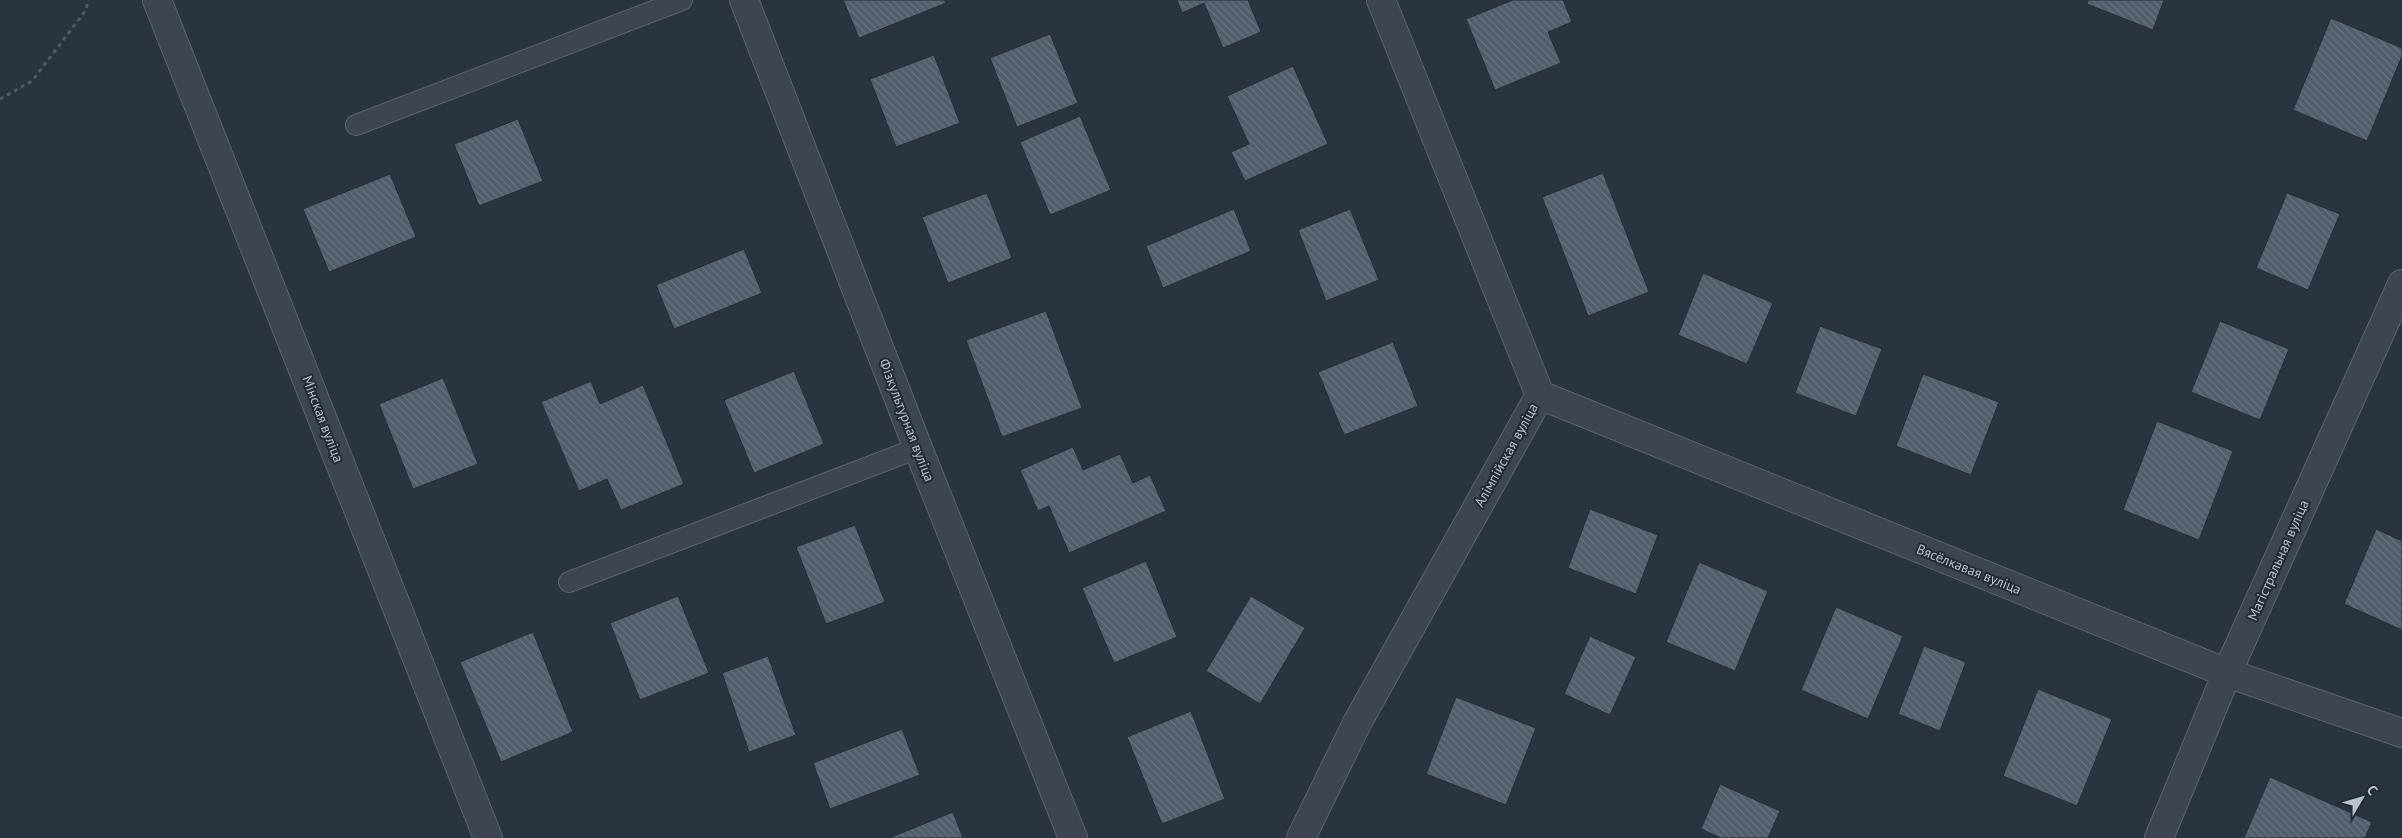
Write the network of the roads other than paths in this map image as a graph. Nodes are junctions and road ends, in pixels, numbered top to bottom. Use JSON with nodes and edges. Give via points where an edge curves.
{"nodes":[{"id":1,"x":157,"y":0,"type":"edge"},
{"id":2,"x":682,"y":0,"type":"edge"},
{"id":3,"x":744,"y":0,"type":"edge"},
{"id":4,"x":1381,"y":0,"type":"edge"},
{"id":5,"x":356,"y":125,"type":"dead end"},
{"id":6,"x":2402,"y":284,"type":"edge"},
{"id":7,"x":1540,"y":396,"type":"junction"},
{"id":8,"x":918,"y":448,"type":"junction"},
{"id":9,"x":569,"y":582,"type":"dead end"},
{"id":10,"x":2227,"y":674,"type":"junction"},
{"id":11,"x":2402,"y":733,"type":"edge"},
{"id":12,"x":488,"y":838,"type":"edge"},
{"id":13,"x":1074,"y":838,"type":"edge"},
{"id":14,"x":1301,"y":838,"type":"edge"},
{"id":15,"x":2159,"y":838,"type":"edge"}],
"edges":[{"from":1,"to":12,"type":"street","name":"Мінская вуліца"},
{"from":2,"to":5,"type":"lane"},
{"from":3,"to":8,"type":"street","name":"Фізкультурная вуліца"},
{"from":4,"to":7,"type":"street","name":"Алімпійская вуліца"},
{"from":6,"to":10,"type":"street","name":"Магістральная вуліца"},
{"from":7,"to":10,"type":"street","name":"Вясёлкавая вуліца"},
{"from":7,"to":14,"type":"street","name":"Алімпійская вуліца","via":[[1356,723]]},
{"from":8,"to":9,"type":"lane"},
{"from":8,"to":13,"type":"street","name":"Фізкультурная вуліца"},
{"from":10,"to":11,"type":"street","name":"Вясёлкавая вуліца"},
{"from":10,"to":15,"type":"street","name":"Магістральная вуліца"}]}
